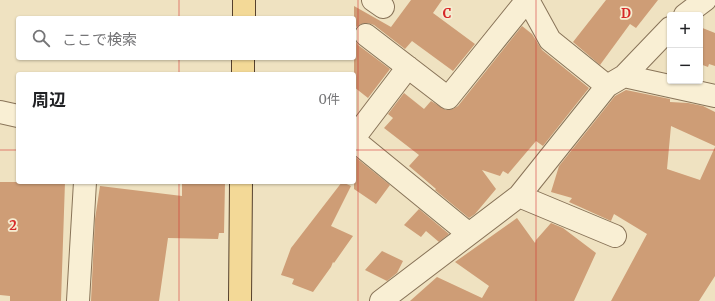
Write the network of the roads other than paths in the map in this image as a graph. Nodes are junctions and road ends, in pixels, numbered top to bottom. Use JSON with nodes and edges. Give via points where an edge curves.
{"nodes":[{"id":1,"x":244,"y":0,"type":"edge"},
{"id":2,"x":527,"y":0,"type":"edge"},
{"id":3,"x":705,"y":0,"type":"edge"},
{"id":4,"x":689,"y":12,"type":"edge"},
{"id":5,"x":244,"y":16,"type":"edge"},
{"id":6,"x":667,"y":31,"type":"edge"},
{"id":7,"x":366,"y":35,"type":"dead end"},
{"id":8,"x":243,"y":60,"type":"edge"},
{"id":9,"x":408,"y":67,"type":"junction"},
{"id":10,"x":243,"y":72,"type":"edge"},
{"id":11,"x":616,"y":81,"type":"junction"},
{"id":12,"x":715,"y":96,"type":"edge"},
{"id":13,"x":0,"y":112,"type":"edge"},
{"id":14,"x":16,"y":116,"type":"edge"},
{"id":15,"x":356,"y":136,"type":"edge"},
{"id":16,"x":356,"y":141,"type":"edge"},
{"id":17,"x":86,"y":184,"type":"edge"},
{"id":18,"x":241,"y":184,"type":"edge"},
{"id":19,"x":519,"y":196,"type":"junction"},
{"id":20,"x":469,"y":234,"type":"junction"},
{"id":21,"x":615,"y":236,"type":"dead end"},
{"id":22,"x":78,"y":301,"type":"edge"},
{"id":23,"x":240,"y":301,"type":"edge"},
{"id":24,"x":381,"y":301,"type":"edge"}],
"edges":[{"from":1,"to":5,"type":"main road"},
{"from":2,"to":9,"type":"street","via":[[448,98]]},
{"from":2,"to":11,"type":"street","via":[[550,40]]},
{"from":3,"to":4,"type":"street"},
{"from":6,"to":11,"type":"street"},
{"from":7,"to":9,"type":"street"},
{"from":8,"to":10,"type":"main road"},
{"from":9,"to":15,"type":"street"},
{"from":11,"to":12,"type":"street"},
{"from":11,"to":19,"type":"street"},
{"from":13,"to":14,"type":"street"},
{"from":16,"to":20,"type":"street"},
{"from":17,"to":22,"type":"street"},
{"from":18,"to":23,"type":"main road"},
{"from":19,"to":20,"type":"street"},
{"from":19,"to":21,"type":"street"},
{"from":20,"to":24,"type":"street"}]}
